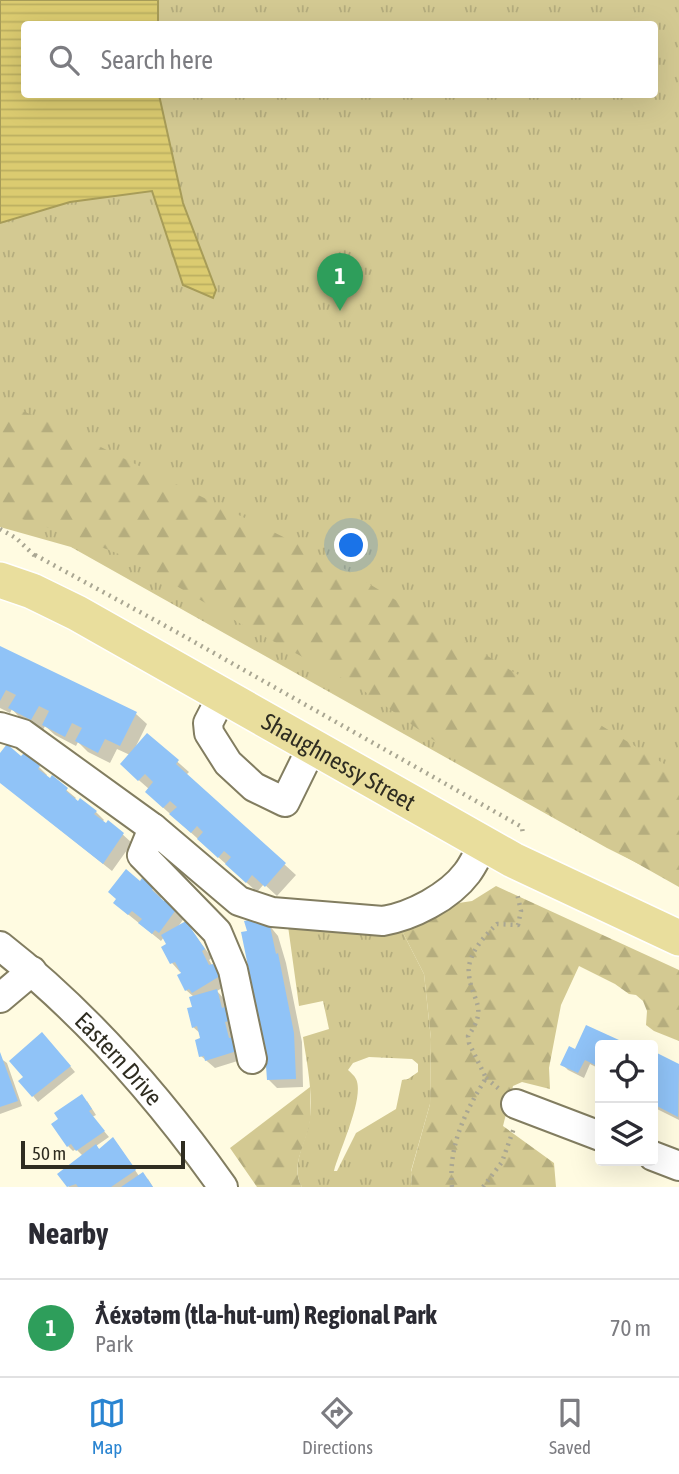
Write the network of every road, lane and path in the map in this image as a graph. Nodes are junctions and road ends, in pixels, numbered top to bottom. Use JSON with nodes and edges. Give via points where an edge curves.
{"nodes":[{"id":1,"x":0,"y":529,"type":"edge"},
{"id":2,"x":35,"y":555,"type":"junction"},
{"id":3,"x":16,"y":586,"type":"edge"},
{"id":4,"x":222,"y":696,"type":"junction"},
{"id":5,"x":0,"y":727,"type":"edge"},
{"id":6,"x":312,"y":747,"type":"junction"},
{"id":7,"x":153,"y":828,"type":"junction"},
{"id":8,"x":523,"y":837,"type":"dead end"},
{"id":9,"x":484,"y":844,"type":"junction"},
{"id":10,"x":515,"y":888,"type":"dead end"},
{"id":11,"x":679,"y":938,"type":"edge"},
{"id":12,"x":0,"y":946,"type":"edge"},
{"id":13,"x":32,"y":971,"type":"junction"},
{"id":14,"x":0,"y":999,"type":"edge"},
{"id":15,"x":252,"y":1059,"type":"dead end"},
{"id":16,"x":486,"y":1078,"type":"junction"},
{"id":17,"x":507,"y":1096,"type":"junction"},
{"id":18,"x":595,"y":1134,"type":"edge"},
{"id":19,"x":658,"y":1158,"type":"edge"},
{"id":20,"x":679,"y":1166,"type":"edge"},
{"id":21,"x":223,"y":1187,"type":"edge"},
{"id":22,"x":452,"y":1187,"type":"edge"},
{"id":23,"x":483,"y":1187,"type":"edge"}],
"edges":[{"from":1,"to":2,"type":"path"},
{"from":2,"to":3,"type":"path","via":[[38,568]]},
{"from":2,"to":8,"type":"path","via":[[522,827]]},
{"from":3,"to":4,"type":"main road","name":"Shaughnessy Street","via":[[77,613]]},
{"from":4,"to":6,"type":"main road","name":"Shaughnessy Street"},
{"from":4,"to":6,"type":"street","via":[[208,723],[209,733],[228,763],[254,787],[285,802]]},
{"from":5,"to":7,"type":"street","via":[[23,734]]},
{"from":6,"to":9,"type":"main road","name":"Shaughnessy Street"},
{"from":7,"to":9,"type":"street","via":[[239,901],[272,912],[383,921],[416,911],[445,894],[466,875]]},
{"from":7,"to":15,"type":"street","via":[[142,855],[218,932],[233,970]]},
{"from":9,"to":11,"type":"main road","name":"Shaughnessy Street"},
{"from":10,"to":16,"type":"path","via":[[521,911],[518,925],[497,924],[487,933],[474,951],[468,972],[479,1004],[469,1043]]},
{"from":12,"to":13,"type":"street","name":"Eastern Drive"},
{"from":13,"to":14,"type":"street"},
{"from":13,"to":21,"type":"street","name":"Eastern Drive","via":[[131,1069]]},
{"from":16,"to":17,"type":"path"},
{"from":16,"to":22,"type":"path","via":[[460,1127],[452,1154]]},
{"from":17,"to":18,"type":"street"},
{"from":17,"to":23,"type":"path","via":[[514,1128],[502,1162]]},
{"from":19,"to":20,"type":"street"}]}
